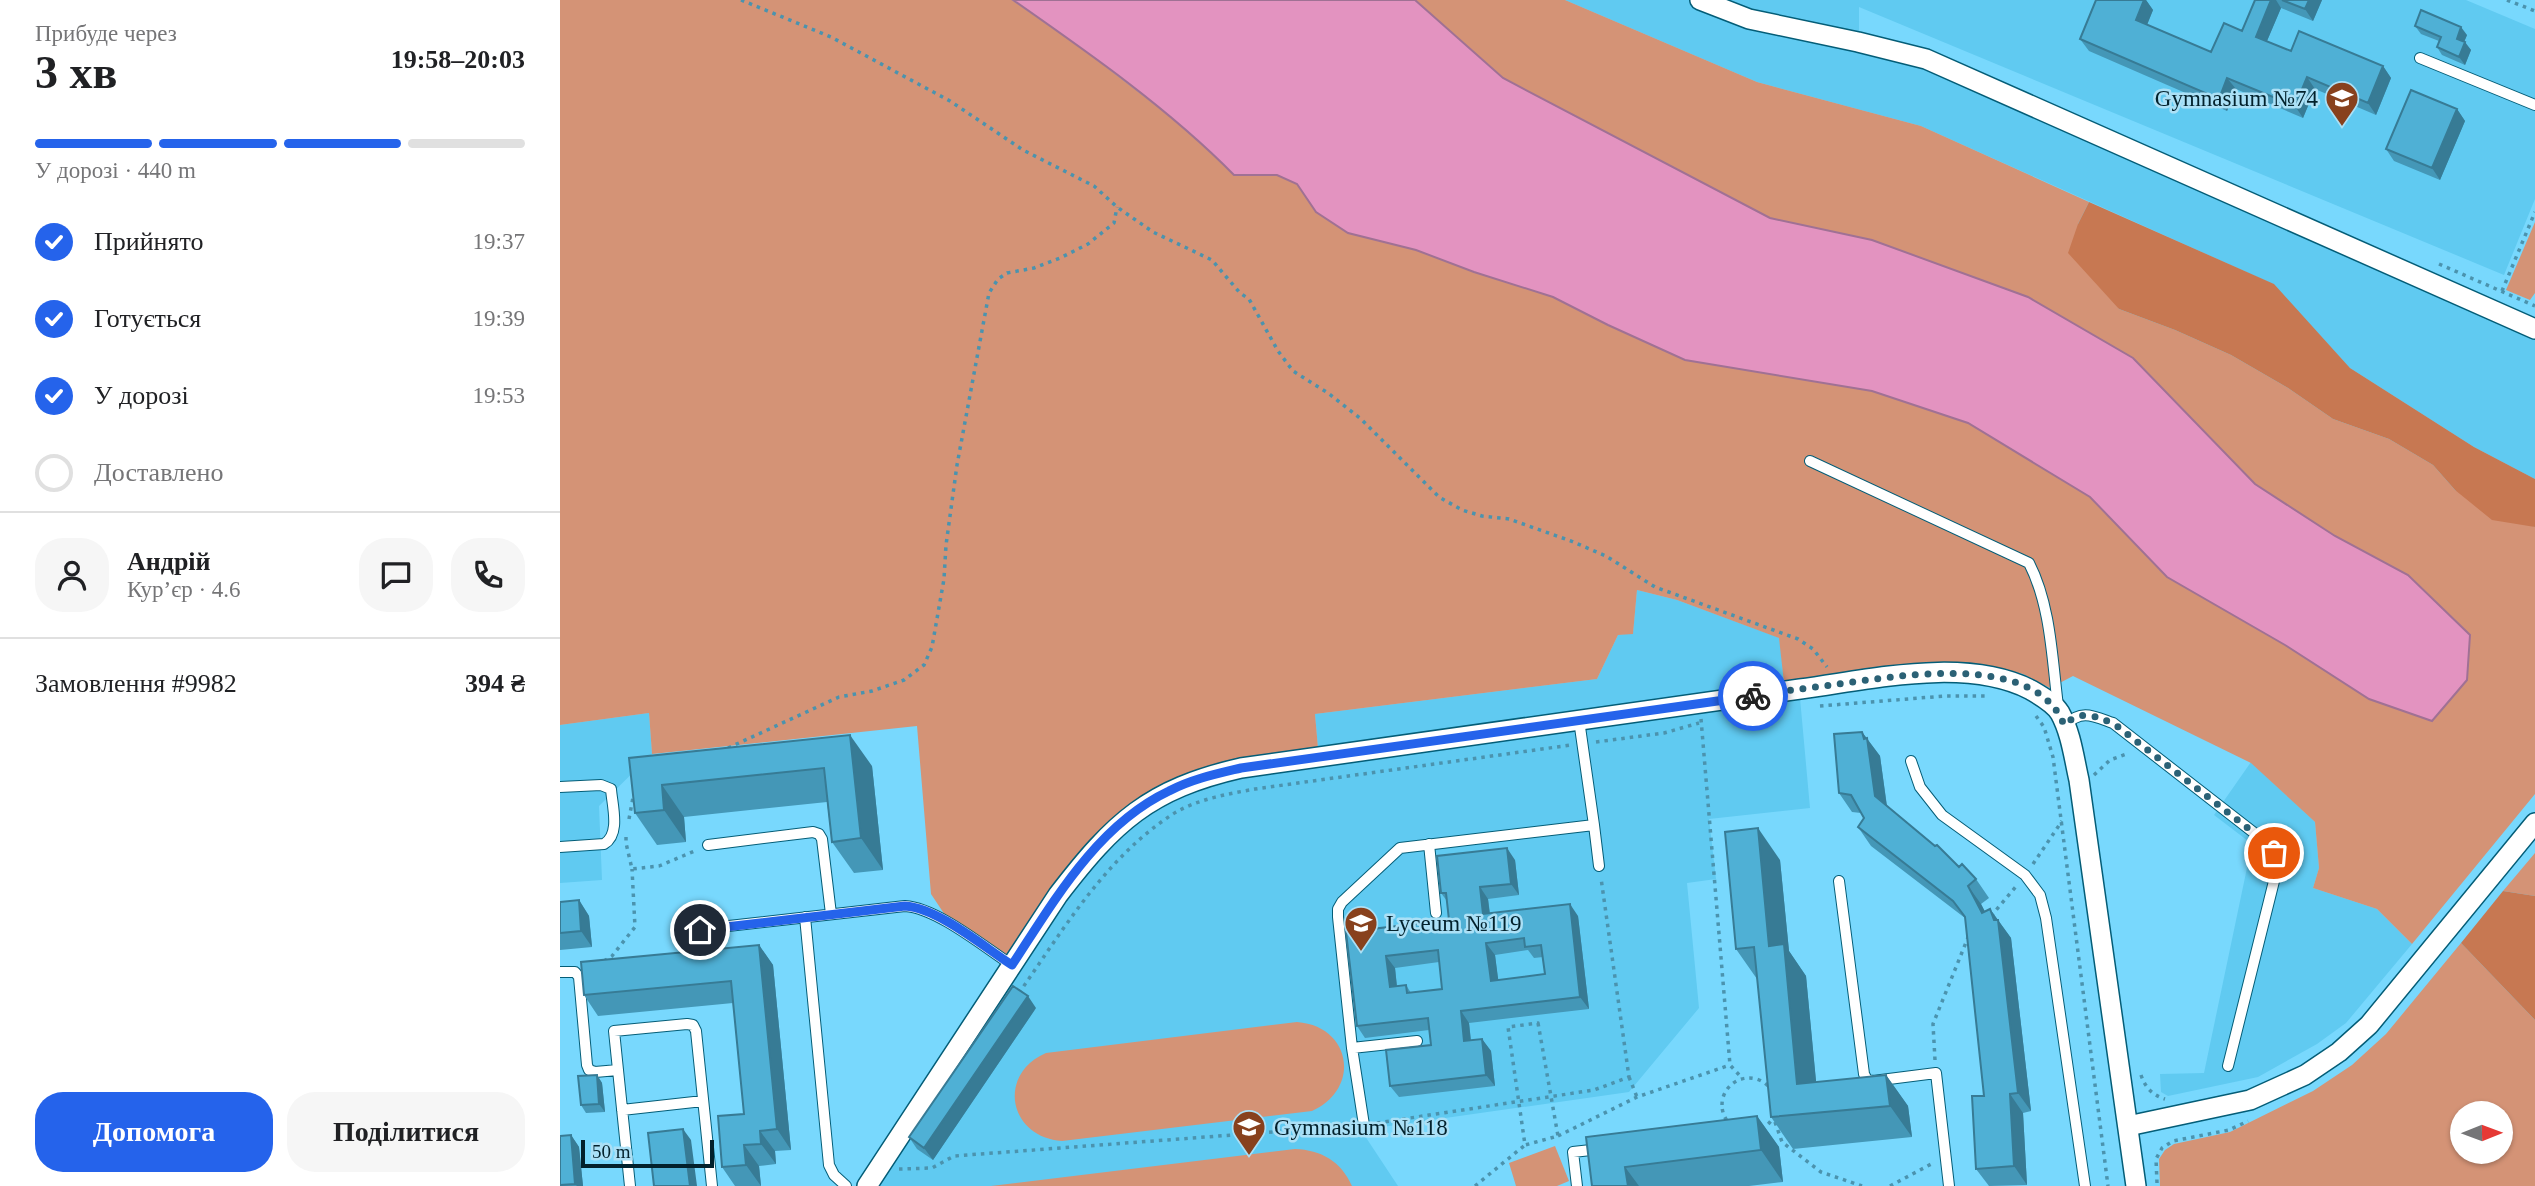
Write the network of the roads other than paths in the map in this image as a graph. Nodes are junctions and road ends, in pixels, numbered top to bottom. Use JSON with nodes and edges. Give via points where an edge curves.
{"nodes":[{"id":1,"x":1700,"y":0,"type":"edge"},
{"id":2,"x":2420,"y":58,"type":"dead end"},
{"id":3,"x":2535,"y":105,"type":"edge"},
{"id":4,"x":2535,"y":327,"type":"edge"},
{"id":5,"x":1810,"y":461,"type":"dead end"},
{"id":6,"x":2062,"y":719,"type":"junction"},
{"id":7,"x":1579,"y":720,"type":"junction"},
{"id":8,"x":1911,"y":761,"type":"dead end"},
{"id":9,"x":560,"y":787,"type":"edge"},
{"id":10,"x":2535,"y":823,"type":"edge"},
{"id":11,"x":1594,"y":825,"type":"junction"},
{"id":12,"x":1429,"y":844,"type":"junction"},
{"id":13,"x":708,"y":845,"type":"road end"},
{"id":14,"x":560,"y":847,"type":"edge"},
{"id":15,"x":1599,"y":866,"type":"dead end"},
{"id":16,"x":1839,"y":881,"type":"dead end"},
{"id":17,"x":1436,"y":913,"type":"dead end"},
{"id":18,"x":831,"y":914,"type":"junction"},
{"id":19,"x":805,"y":917,"type":"junction"},
{"id":20,"x":684,"y":932,"type":"dead end"},
{"id":21,"x":1012,"y":965,"type":"junction"},
{"id":22,"x":560,"y":972,"type":"edge"},
{"id":23,"x":1417,"y":1041,"type":"dead end"},
{"id":24,"x":1352,"y":1048,"type":"junction"},
{"id":25,"x":2228,"y":1066,"type":"dead end"},
{"id":26,"x":618,"y":1070,"type":"junction"},
{"id":27,"x":703,"y":1101,"type":"junction"},
{"id":28,"x":622,"y":1110,"type":"junction"},
{"id":29,"x":1364,"y":1125,"type":"dead end"},
{"id":30,"x":2129,"y":1126,"type":"junction"},
{"id":31,"x":1612,"y":1148,"type":"edge"},
{"id":32,"x":630,"y":1186,"type":"edge"},
{"id":33,"x":712,"y":1186,"type":"edge"},
{"id":34,"x":846,"y":1186,"type":"edge"},
{"id":35,"x":867,"y":1186,"type":"edge"},
{"id":36,"x":1577,"y":1186,"type":"edge"},
{"id":37,"x":1949,"y":1186,"type":"edge"},
{"id":38,"x":2085,"y":1186,"type":"edge"},
{"id":39,"x":2136,"y":1186,"type":"edge"}],
"edges":[{"from":1,"to":4,"type":"street","via":[[1749,19],[1926,59]]},
{"from":2,"to":3,"type":"lane"},
{"from":5,"to":6,"type":"lane","via":[[2029,564],[2044,604]]},
{"from":6,"to":7,"type":"street","via":[[2043,697],[2021,685],[1983,675],[1947,673],[1836,685],[1700,713]]},
{"from":6,"to":25,"type":"lane","via":[[2089,715],[2113,723],[2274,853],[2277,869]]},
{"from":6,"to":30,"type":"street","via":[[2079,780]]},
{"from":7,"to":11,"type":"lane"},
{"from":7,"to":21,"type":"street","via":[[1241,768],[1167,791],[1114,828],[1058,895]]},
{"from":8,"to":38,"type":"lane","via":[[1920,787],[1942,815],[2025,874],[2040,895]]},
{"from":9,"to":14,"type":"lane","via":[[601,785],[611,789],[614,819],[609,842]]},
{"from":10,"to":30,"type":"street","via":[[2369,1025],[2339,1052],[2250,1100]]},
{"from":11,"to":12,"type":"lane"},
{"from":11,"to":15,"type":"lane"},
{"from":12,"to":17,"type":"lane"},
{"from":12,"to":24,"type":"lane","via":[[1400,848],[1338,909]]},
{"from":13,"to":18,"type":"lane","via":[[819,834]]},
{"from":16,"to":37,"type":"lane","via":[[1864,1074],[1872,1081],[1936,1073]]},
{"from":18,"to":19,"type":"lane"},
{"from":18,"to":21,"type":"lane","via":[[917,906]]},
{"from":19,"to":20,"type":"lane"},
{"from":19,"to":34,"type":"lane","via":[[829,1165]]},
{"from":21,"to":35,"type":"street"},
{"from":22,"to":26,"type":"lane","via":[[575,972],[579,977],[589,1070]]},
{"from":23,"to":24,"type":"lane"},
{"from":24,"to":29,"type":"lane"},
{"from":26,"to":27,"type":"lane","via":[[614,1031],[693,1026]]},
{"from":26,"to":28,"type":"lane"},
{"from":27,"to":28,"type":"lane"},
{"from":27,"to":33,"type":"lane"},
{"from":28,"to":32,"type":"lane"},
{"from":30,"to":39,"type":"street"},
{"from":31,"to":36,"type":"lane","via":[[1573,1152]]}]}
